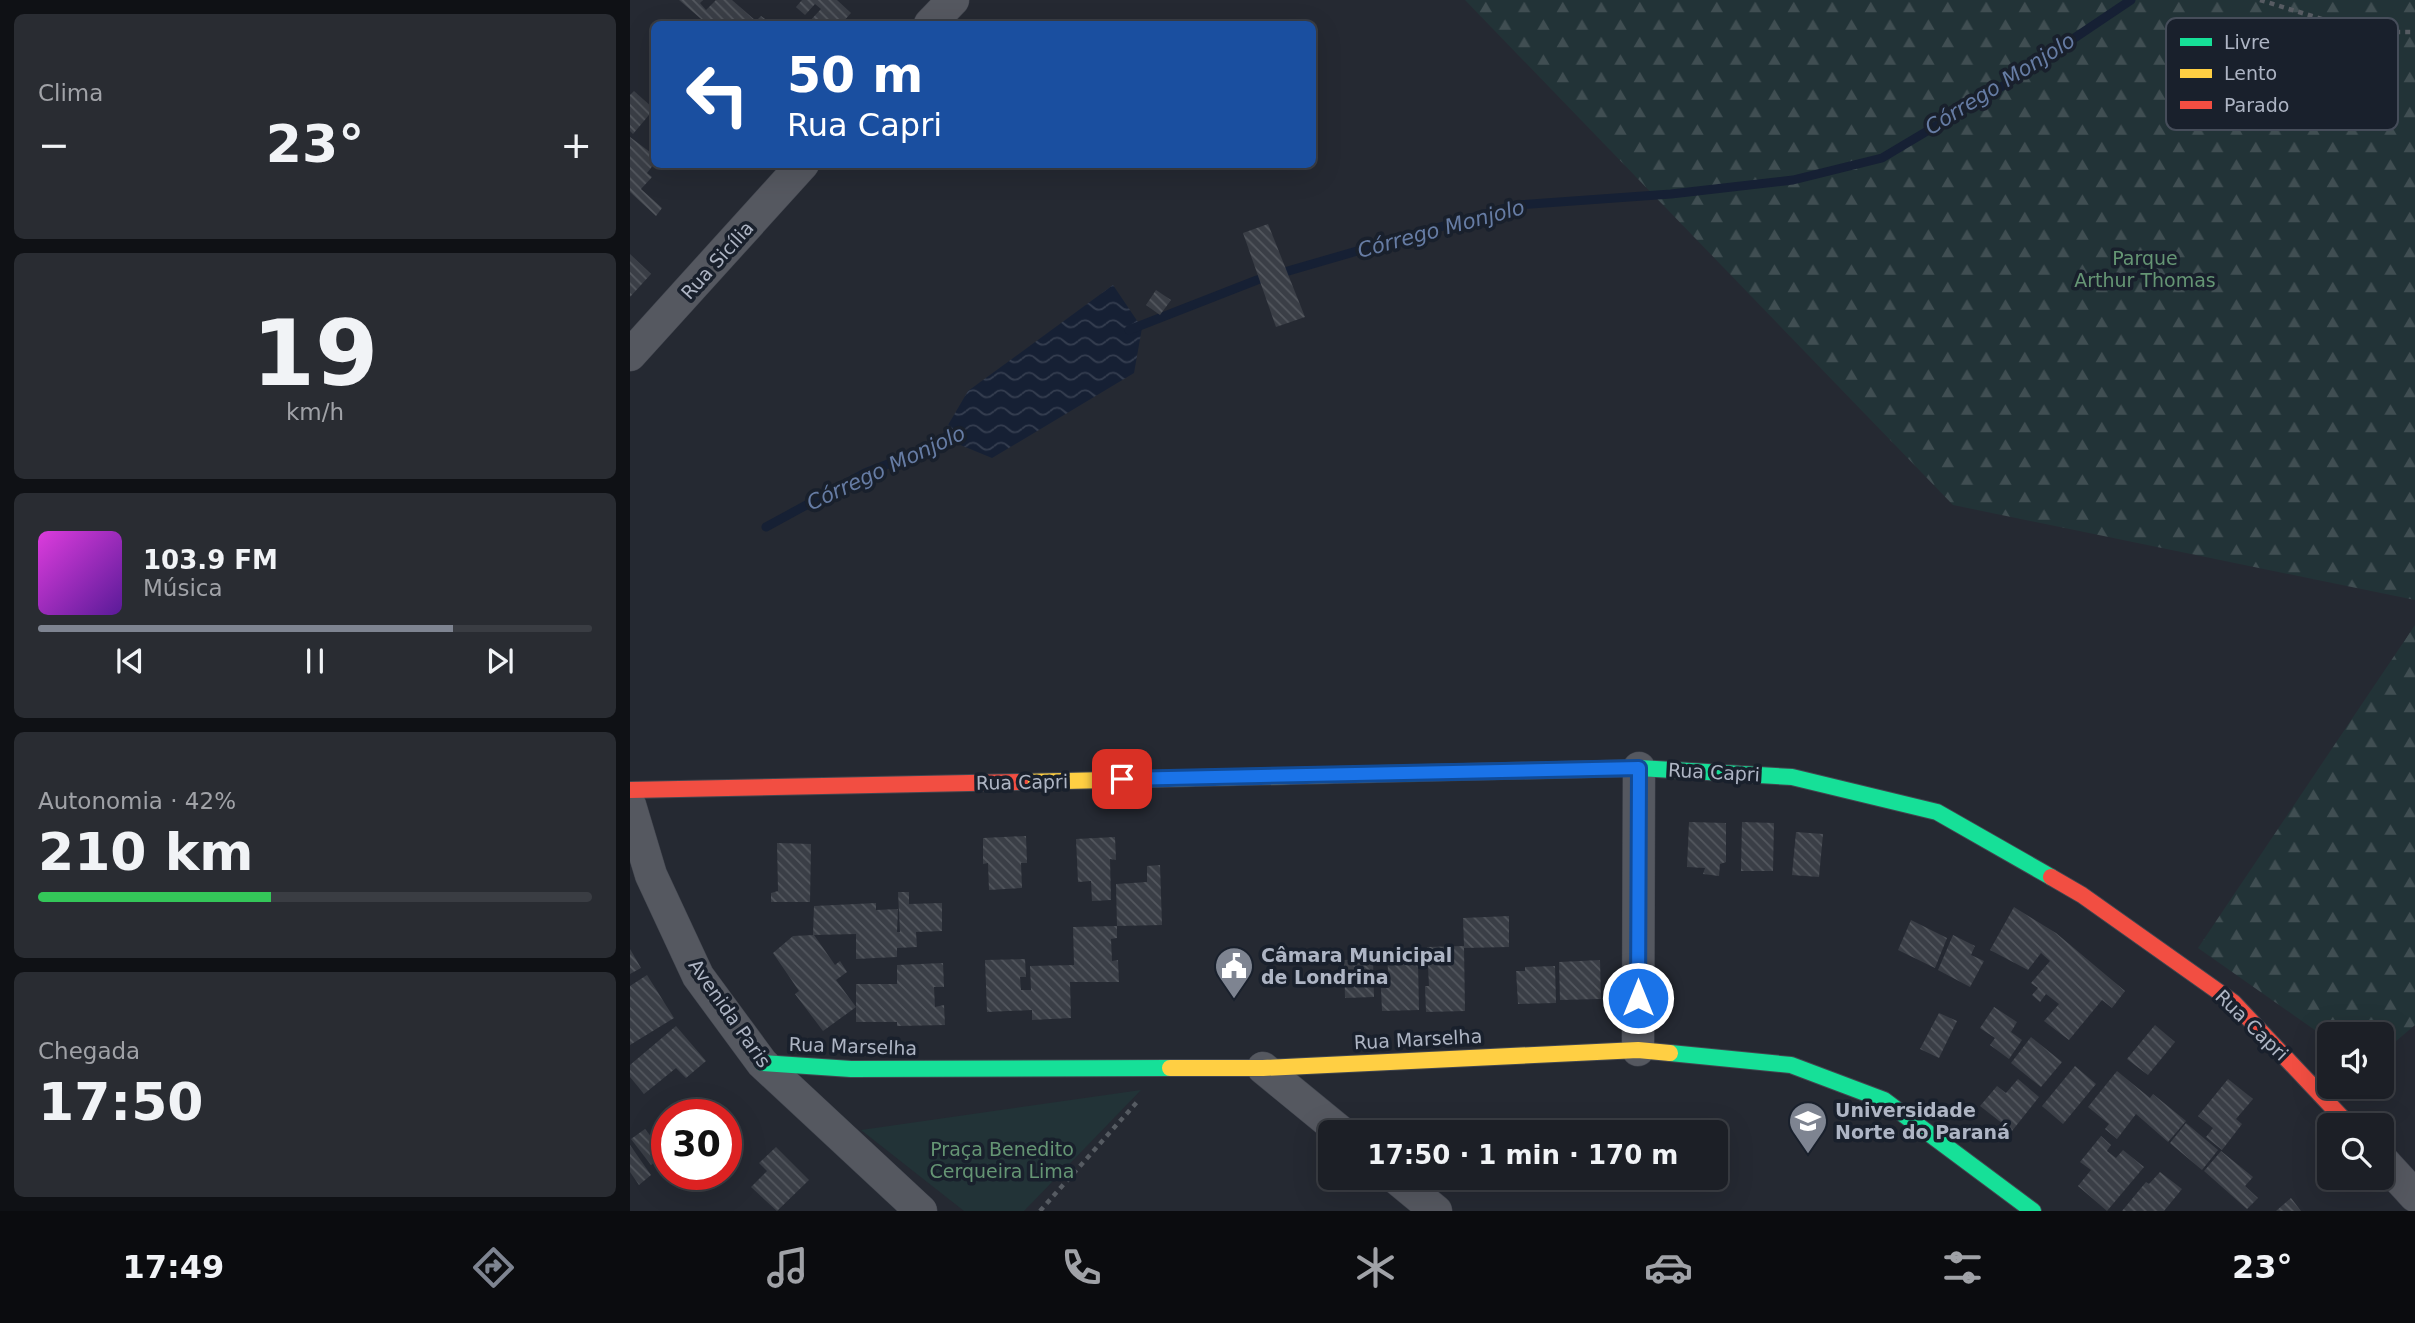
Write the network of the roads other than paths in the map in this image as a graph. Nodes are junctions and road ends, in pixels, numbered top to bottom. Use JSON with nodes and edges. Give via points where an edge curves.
{"nodes":[{"id":1,"x":953,"y":0,"type":"edge"},
{"id":2,"x":933,"y":21,"type":"edge"},
{"id":3,"x":799,"y":168,"type":"edge"},
{"id":4,"x":630,"y":355,"type":"edge"},
{"id":5,"x":1639,"y":768,"type":"junction"},
{"id":6,"x":630,"y":790,"type":"edge"},
{"id":7,"x":630,"y":804,"type":"edge"},
{"id":8,"x":1638,"y":1050,"type":"junction"},
{"id":9,"x":762,"y":1063,"type":"junction"},
{"id":10,"x":1263,"y":1068,"type":"junction"},
{"id":11,"x":2338,"y":1113,"type":"edge"},
{"id":12,"x":1326,"y":1120,"type":"edge"},
{"id":13,"x":2394,"y":1173,"type":"edge"},
{"id":14,"x":1411,"y":1190,"type":"edge"},
{"id":15,"x":2415,"y":1196,"type":"edge"},
{"id":16,"x":920,"y":1211,"type":"edge"},
{"id":17,"x":1436,"y":1211,"type":"edge"},
{"id":18,"x":2034,"y":1211,"type":"edge"}],
"edges":[{"from":1,"to":2,"type":"street"},
{"from":3,"to":4,"type":"street","name":"Rua Sicília"},
{"from":5,"to":6,"type":"street","name":"Rua Capri"},
{"from":5,"to":8,"type":"street"},
{"from":5,"to":11,"type":"street","name":"Rua Capri","via":[[1792,777],[1937,812],[2082,895],[2233,1002]]},
{"from":7,"to":9,"type":"street","name":"Avenida Paris","via":[[651,875],[698,976]]},
{"from":8,"to":10,"type":"street","name":"Rua Marselha"},
{"from":8,"to":18,"type":"street","name":"Rua Marselha","via":[[1791,1065],[1884,1100]]},
{"from":9,"to":10,"type":"street","name":"Rua Marselha","via":[[851,1069]]},
{"from":9,"to":16,"type":"street","name":"Avenida Paris"},
{"from":10,"to":12,"type":"street"},
{"from":13,"to":15,"type":"street"},
{"from":14,"to":17,"type":"street"}]}
